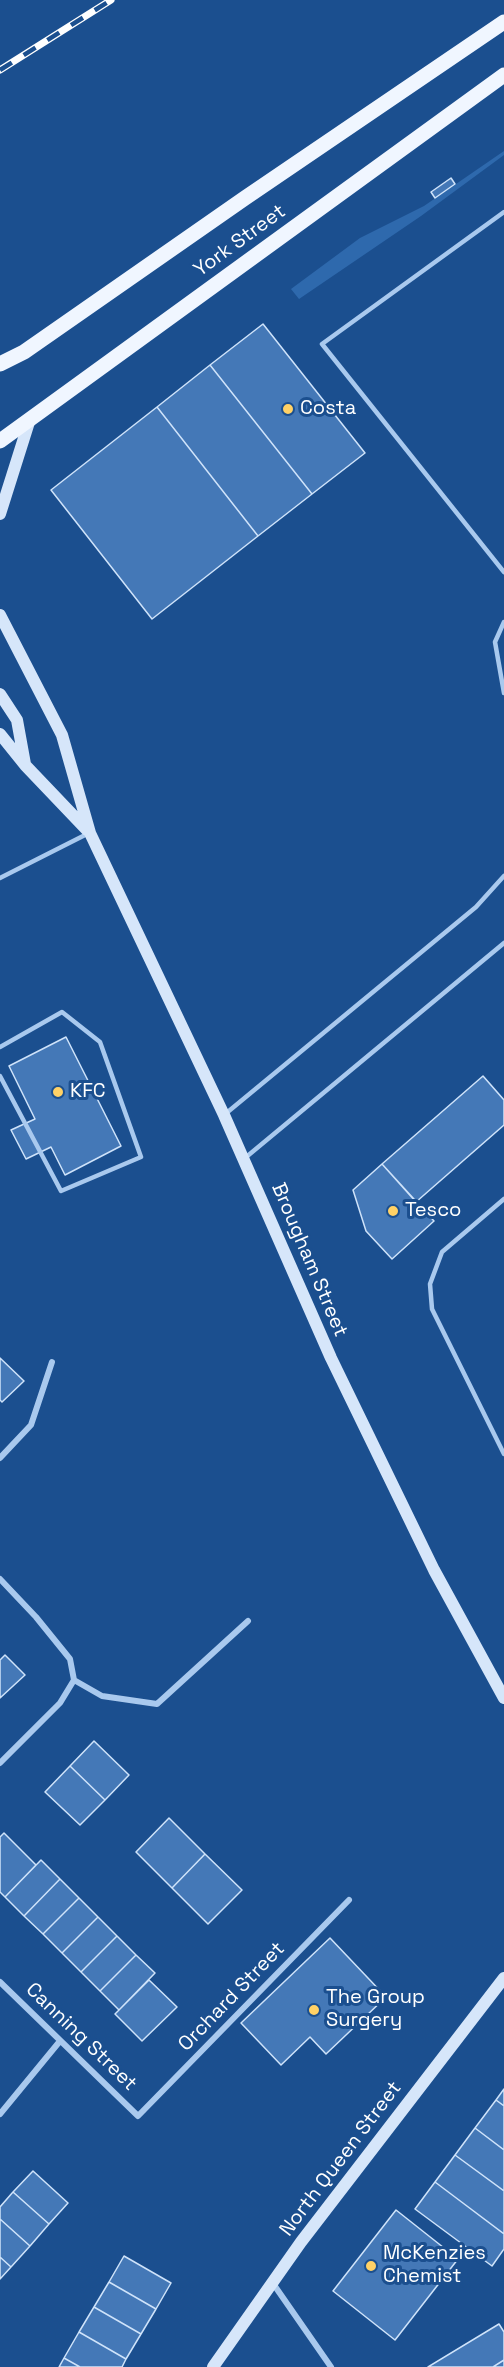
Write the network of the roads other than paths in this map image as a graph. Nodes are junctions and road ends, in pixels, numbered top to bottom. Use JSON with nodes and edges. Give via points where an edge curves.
{"nodes":[{"id":1,"x":504,"y":22,"type":"edge"},
{"id":2,"x":504,"y":75,"type":"edge"},
{"id":3,"x":504,"y":212,"type":"edge"},
{"id":4,"x":0,"y":364,"type":"edge"},
{"id":5,"x":30,"y":419,"type":"junction"},
{"id":6,"x":0,"y":441,"type":"edge"},
{"id":7,"x":0,"y":514,"type":"edge"},
{"id":8,"x":504,"y":572,"type":"edge"},
{"id":9,"x":0,"y":615,"type":"edge"},
{"id":10,"x":504,"y":622,"type":"edge"},
{"id":11,"x":504,"y":693,"type":"edge"},
{"id":12,"x":0,"y":694,"type":"edge"},
{"id":13,"x":0,"y":734,"type":"edge"},
{"id":14,"x":25,"y":765,"type":"junction"},
{"id":15,"x":90,"y":833,"type":"junction"},
{"id":16,"x":504,"y":876,"type":"edge"},
{"id":17,"x":0,"y":878,"type":"edge"},
{"id":18,"x":504,"y":942,"type":"edge"},
{"id":19,"x":0,"y":1047,"type":"edge"},
{"id":20,"x":0,"y":1076,"type":"edge"},
{"id":21,"x":224,"y":1115,"type":"junction"},
{"id":22,"x":244,"y":1159,"type":"junction"},
{"id":23,"x":504,"y":1199,"type":"edge"},
{"id":24,"x":52,"y":1362,"type":"dead end"},
{"id":25,"x":504,"y":1454,"type":"edge"},
{"id":26,"x":0,"y":1458,"type":"edge"},
{"id":27,"x":0,"y":1579,"type":"edge"},
{"id":28,"x":248,"y":1621,"type":"dead end"},
{"id":29,"x":74,"y":1680,"type":"junction"},
{"id":30,"x":504,"y":1698,"type":"edge"},
{"id":31,"x":0,"y":1763,"type":"edge"},
{"id":32,"x":349,"y":1900,"type":"dead end"},
{"id":33,"x":504,"y":1978,"type":"edge"},
{"id":34,"x":0,"y":1982,"type":"edge"},
{"id":35,"x":60,"y":2041,"type":"junction"},
{"id":36,"x":0,"y":2114,"type":"edge"},
{"id":37,"x":138,"y":2116,"type":"joint"},
{"id":38,"x":272,"y":2282,"type":"junction"},
{"id":39,"x":213,"y":2367,"type":"edge"},
{"id":40,"x":331,"y":2367,"type":"edge"}],
"edges":[{"from":1,"to":4,"type":"main road","name":"York Street","via":[[24,352]]},
{"from":2,"to":5,"type":"main road","name":"York Street"},
{"from":3,"to":8,"type":"lane","via":[[322,344]]},
{"from":5,"to":6,"type":"main road","name":"York Street"},
{"from":5,"to":7,"type":"street"},
{"from":9,"to":15,"type":"street","name":"Brougham Street","via":[[62,735]]},
{"from":10,"to":11,"type":"lane","via":[[495,642]]},
{"from":12,"to":14,"type":"street","via":[[17,720]]},
{"from":13,"to":14,"type":"street","name":"Brougham Street"},
{"from":14,"to":15,"type":"street","name":"Brougham Street"},
{"from":15,"to":17,"type":"lane"},
{"from":15,"to":21,"type":"street","name":"Brougham Street"},
{"from":16,"to":21,"type":"lane","via":[[476,907]]},
{"from":18,"to":22,"type":"lane"},
{"from":19,"to":20,"type":"lane","via":[[62,1012],[100,1042],[141,1157],[61,1191]]},
{"from":21,"to":22,"type":"street","name":"Brougham Street"},
{"from":22,"to":30,"type":"street","name":"Brougham Street","via":[[330,1358],[434,1570]]},
{"from":23,"to":25,"type":"lane","via":[[442,1252],[430,1284],[432,1309]]},
{"from":24,"to":26,"type":"street","via":[[31,1425]]},
{"from":27,"to":29,"type":"street","via":[[70,1659]]},
{"from":28,"to":29,"type":"street","via":[[158,1704],[102,1696]]},
{"from":29,"to":31,"type":"street","via":[[60,1703]]},
{"from":32,"to":37,"type":"street","name":"Orchard Street"},
{"from":33,"to":38,"type":"street","name":"North Queen Street"},
{"from":34,"to":35,"type":"street","name":"Canning Street"},
{"from":35,"to":36,"type":"street"},
{"from":35,"to":37,"type":"street","name":"Canning Street"},
{"from":38,"to":39,"type":"street","name":"North Queen Street"},
{"from":38,"to":40,"type":"street"}]}
